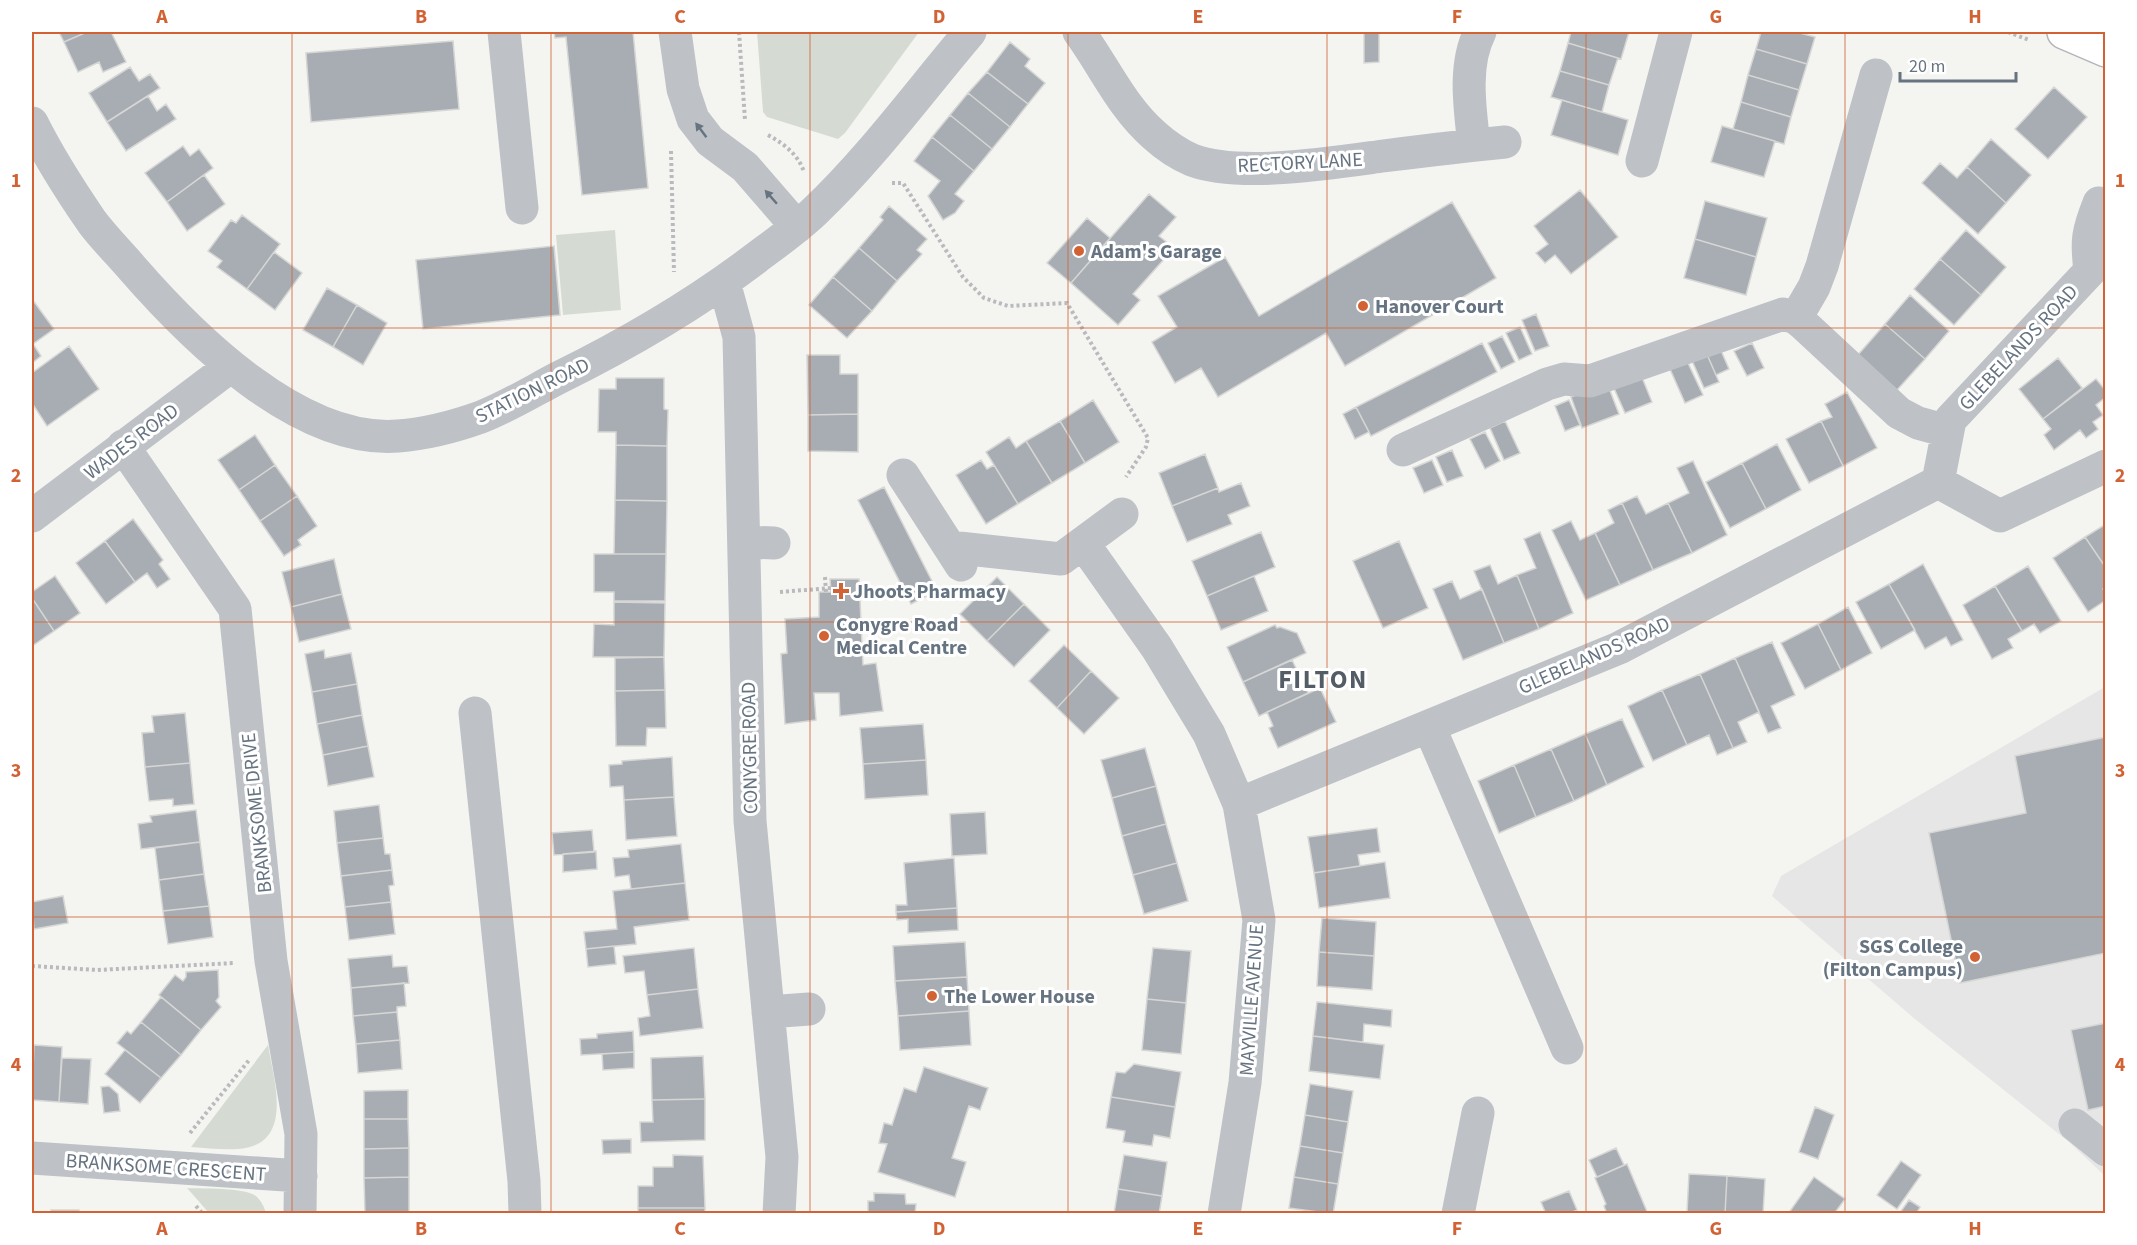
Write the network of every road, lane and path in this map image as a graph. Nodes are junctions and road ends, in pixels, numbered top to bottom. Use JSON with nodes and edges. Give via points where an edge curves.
{"nodes":[{"id":1,"x":504,"y":32,"type":"edge"},
{"id":2,"x":675,"y":32,"type":"edge"},
{"id":3,"x":739,"y":32,"type":"edge"},
{"id":4,"x":970,"y":32,"type":"edge"},
{"id":5,"x":1079,"y":32,"type":"edge"},
{"id":6,"x":1480,"y":32,"type":"edge"},
{"id":7,"x":1676,"y":32,"type":"edge"},
{"id":8,"x":2064,"y":32,"type":"edge"},
{"id":9,"x":2106,"y":50,"type":"edge"},
{"id":10,"x":1876,"y":75,"type":"dead end"},
{"id":11,"x":688,"y":107,"type":"junction"},
{"id":12,"x":32,"y":123,"type":"edge"},
{"id":13,"x":746,"y":123,"type":"dead end"},
{"id":14,"x":759,"y":130,"type":"dead end"},
{"id":15,"x":800,"y":161,"type":"dead end"},
{"id":16,"x":1642,"y":161,"type":"dead end"},
{"id":17,"x":853,"y":172,"type":"junction"},
{"id":18,"x":2099,"y":203,"type":"dead end"},
{"id":19,"x":522,"y":208,"type":"dead end"},
{"id":20,"x":797,"y":227,"type":"junction"},
{"id":21,"x":2098,"y":262,"type":"edge"},
{"id":22,"x":724,"y":282,"type":"junction"},
{"id":23,"x":674,"y":315,"type":"junction"},
{"id":24,"x":1796,"y":318,"type":"junction"},
{"id":25,"x":231,"y":366,"type":"junction"},
{"id":26,"x":1947,"y":431,"type":"junction"},
{"id":27,"x":123,"y":446,"type":"junction"},
{"id":28,"x":1403,"y":450,"type":"dead end"},
{"id":29,"x":2106,"y":466,"type":"edge"},
{"id":30,"x":903,"y":475,"type":"dead end"},
{"id":31,"x":1938,"y":482,"type":"junction"},
{"id":32,"x":1122,"y":514,"type":"joint"},
{"id":33,"x":32,"y":516,"type":"edge"},
{"id":34,"x":1072,"y":551,"type":"junction"},
{"id":35,"x":825,"y":578,"type":"dead end"},
{"id":36,"x":745,"y":594,"type":"junction"},
{"id":37,"x":474,"y":713,"type":"dead end"},
{"id":38,"x":1430,"y":726,"type":"junction"},
{"id":39,"x":1239,"y":804,"type":"junction"},
{"id":40,"x":272,"y":961,"type":"junction"},
{"id":41,"x":32,"y":966,"type":"edge"},
{"id":42,"x":808,"y":1009,"type":"dead end"},
{"id":43,"x":768,"y":1012,"type":"junction"},
{"id":44,"x":281,"y":1021,"type":"junction"},
{"id":45,"x":1567,"y":1048,"type":"dead end"},
{"id":46,"x":1478,"y":1113,"type":"dead end"},
{"id":47,"x":2075,"y":1125,"type":"dead end"},
{"id":48,"x":2106,"y":1150,"type":"edge"},
{"id":49,"x":32,"y":1158,"type":"edge"},
{"id":50,"x":164,"y":1166,"type":"junction"},
{"id":51,"x":302,"y":1176,"type":"junction"},
{"id":52,"x":302,"y":1213,"type":"edge"},
{"id":53,"x":203,"y":1214,"type":"edge"},
{"id":54,"x":525,"y":1214,"type":"edge"},
{"id":55,"x":779,"y":1214,"type":"edge"},
{"id":56,"x":1224,"y":1214,"type":"edge"},
{"id":57,"x":1458,"y":1214,"type":"edge"}],
"edges":[{"from":1,"to":19,"type":"street"},
{"from":2,"to":11,"type":"street"},
{"from":3,"to":13,"type":"path"},
{"from":4,"to":17,"type":"street","name":"STATION ROAD"},
{"from":5,"to":6,"type":"street","name":"RECTORY LANE","via":[[1125,103],[1173,150],[1211,165],[1250,168],[1490,144],[1470,106],[1473,50]]},
{"from":7,"to":16,"type":"street"},
{"from":8,"to":9,"type":"main road"},
{"from":10,"to":24,"type":"street","via":[[1822,266]]},
{"from":20,"to":11,"type":"street","one_way":true,"via":[[745,167],[700,130]]},
{"from":11,"to":23,"type":"path","via":[[670,136]]},
{"from":12,"to":25,"type":"street","name":"STATION ROAD","via":[[94,225],[165,306]]},
{"from":14,"to":15,"type":"path","via":[[782,143]]},
{"from":17,"to":20,"type":"street","name":"STATION ROAD"},
{"from":17,"to":32,"type":"path","via":[[869,183],[903,183],[963,277],[984,298],[1008,306],[1067,303],[1148,438],[1146,447],[1113,495]]},
{"from":18,"to":21,"type":"street","via":[[2088,231],[2087,249]]},
{"from":20,"to":22,"type":"street","name":"STATION ROAD"},
{"from":21,"to":26,"type":"street","name":"GLEBELANDS ROAD","via":[[1950,420]]},
{"from":22,"to":23,"type":"street","name":"STATION ROAD"},
{"from":22,"to":36,"type":"street","name":"CONYGRE ROAD","via":[[739,337],[759,543]]},
{"from":23,"to":25,"type":"street","name":"STATION ROAD","via":[[481,417],[397,436],[345,431],[306,416]]},
{"from":24,"to":26,"type":"street","via":[[1899,413]]},
{"from":24,"to":28,"type":"street","via":[[1788,314],[1775,316],[1590,381],[1555,381]]},
{"from":25,"to":27,"type":"street","name":"WADES ROAD"},
{"from":26,"to":31,"type":"street","name":"GLEBELANDS ROAD"},
{"from":27,"to":33,"type":"street","name":"WADES ROAD"},
{"from":27,"to":40,"type":"street","name":"BRANKSOME DRIVE","via":[[236,609]]},
{"from":29,"to":31,"type":"street","via":[[2000,516]]},
{"from":30,"to":34,"type":"street","via":[[955,556]]},
{"from":31,"to":38,"type":"street","name":"GLEBELANDS ROAD","via":[[1619,648]]},
{"from":32,"to":34,"type":"street"},
{"from":34,"to":39,"type":"street","name":"MAYVILLE AVENUE","via":[[1157,648],[1209,734]]},
{"from":35,"to":36,"type":"path","via":[[827,590]]},
{"from":36,"to":43,"type":"street","name":"CONYGRE ROAD","via":[[750,821]]},
{"from":37,"to":54,"type":"street","via":[[506,993]]},
{"from":38,"to":39,"type":"street","name":"GLEBELANDS ROAD"},
{"from":38,"to":45,"type":"street"},
{"from":39,"to":56,"type":"street","name":"MAYVILLE AVENUE","via":[[1259,920],[1245,1083]]},
{"from":40,"to":41,"type":"path","via":[[97,970]]},
{"from":40,"to":44,"type":"street","name":"BRANKSOME DRIVE"},
{"from":42,"to":43,"type":"street"},
{"from":43,"to":55,"type":"street","name":"CONYGRE ROAD","via":[[782,1157]]},
{"from":44,"to":50,"type":"path"},
{"from":44,"to":51,"type":"street","name":"BRANKSOME DRIVE","via":[[301,1134]]},
{"from":46,"to":57,"type":"street"},
{"from":47,"to":48,"type":"street"},
{"from":49,"to":50,"type":"street","name":"BRANKSOME CRESCENT"},
{"from":50,"to":51,"type":"street","name":"BRANKSOME CRESCENT"},
{"from":50,"to":53,"type":"path"},
{"from":51,"to":52,"type":"street","name":"BRANKSOME DRIVE"}]}
